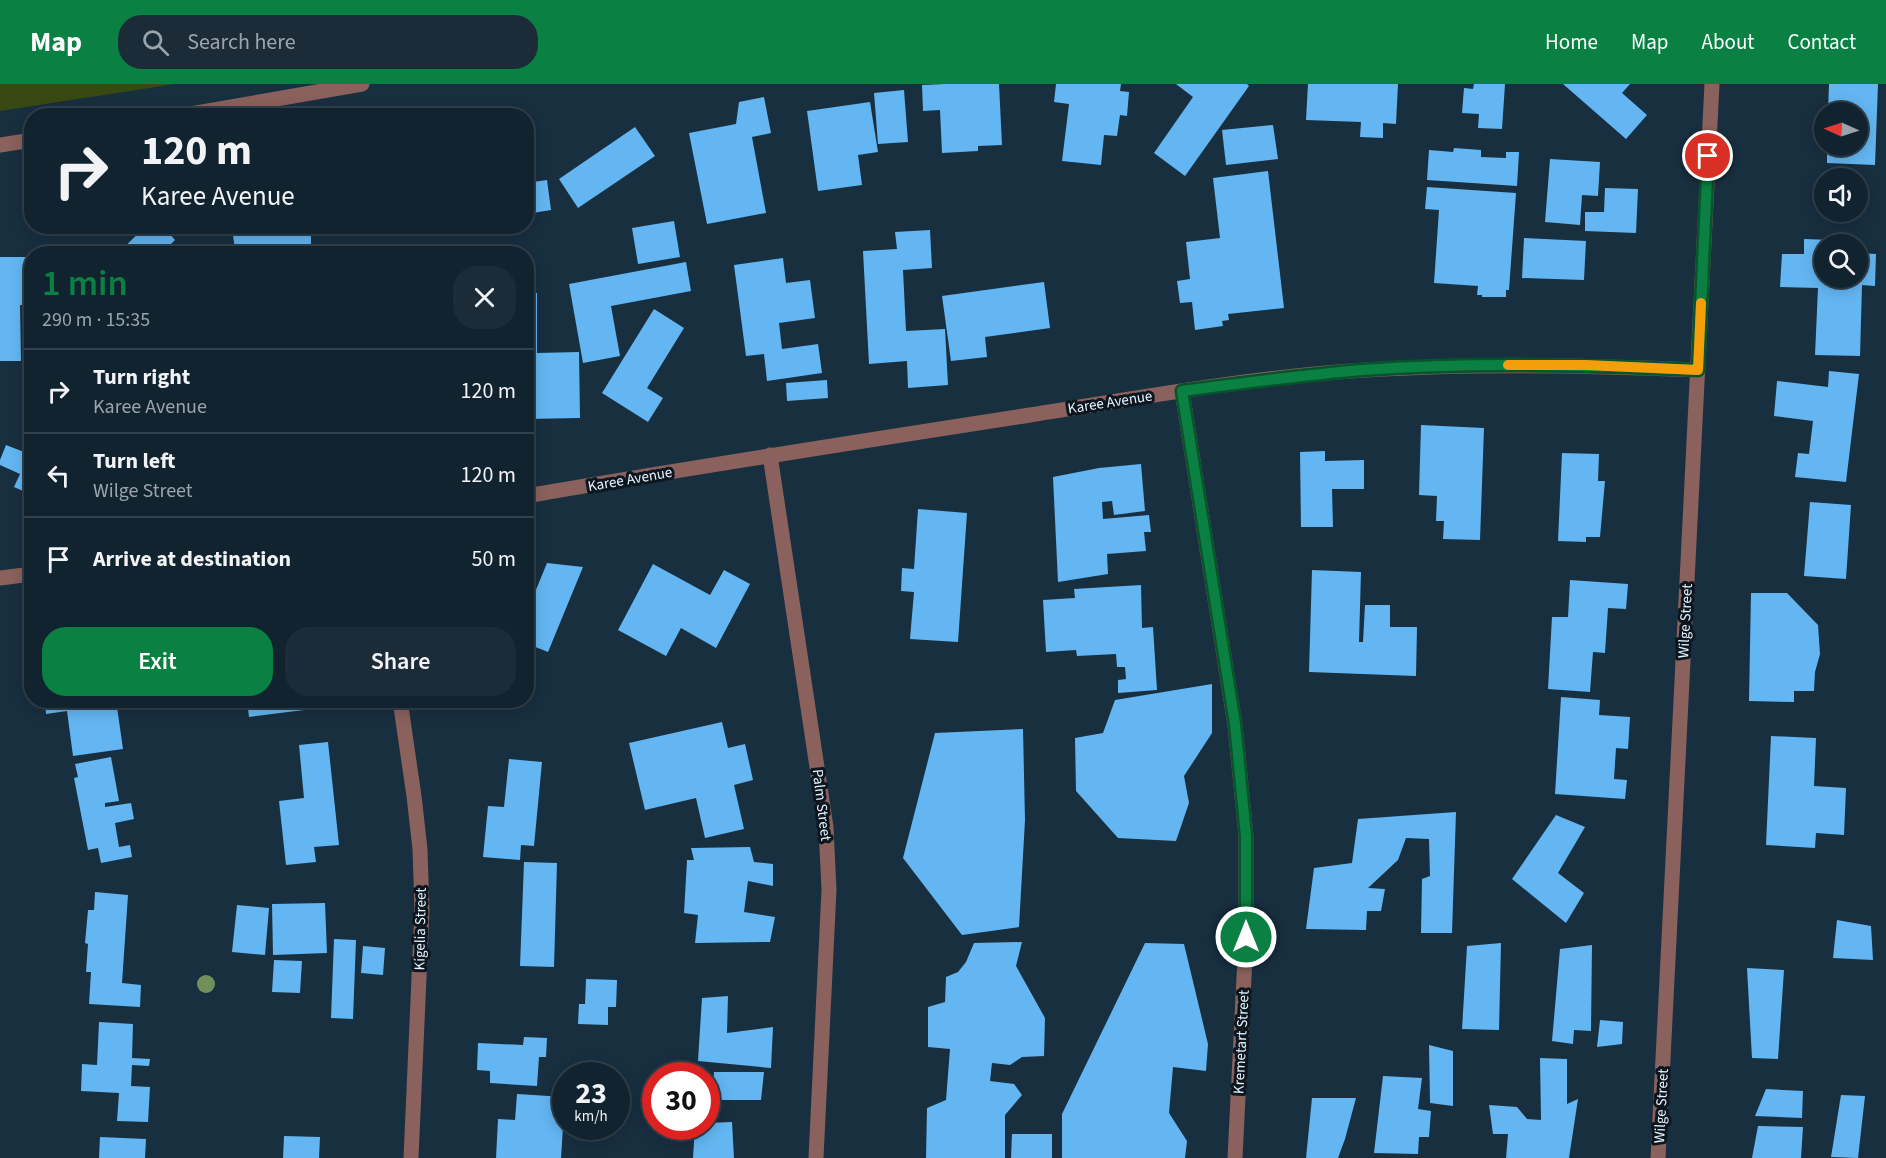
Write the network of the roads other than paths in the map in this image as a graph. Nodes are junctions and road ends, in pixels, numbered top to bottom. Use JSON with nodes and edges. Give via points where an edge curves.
{"nodes":[{"id":1,"x":362,"y":84,"type":"edge"},
{"id":2,"x":1712,"y":84,"type":"edge"},
{"id":3,"x":225,"y":108,"type":"edge"},
{"id":4,"x":24,"y":141,"type":"edge"},
{"id":5,"x":0,"y":145,"type":"edge"},
{"id":6,"x":1698,"y":370,"type":"junction"},
{"id":7,"x":1182,"y":391,"type":"junction"},
{"id":8,"x":770,"y":455,"type":"junction"},
{"id":9,"x":534,"y":495,"type":"edge"},
{"id":10,"x":24,"y":575,"type":"edge"},
{"id":11,"x":0,"y":579,"type":"edge"},
{"id":12,"x":401,"y":708,"type":"edge"},
{"id":13,"x":411,"y":1158,"type":"edge"},
{"id":14,"x":816,"y":1158,"type":"edge"},
{"id":15,"x":1235,"y":1158,"type":"edge"},
{"id":16,"x":1658,"y":1158,"type":"edge"}],
"edges":[{"from":1,"to":3,"type":"street"},
{"from":2,"to":6,"type":"street","name":"Wilge Street"},
{"from":4,"to":5,"type":"street"},
{"from":6,"to":7,"type":"street","name":"Karee Avenue","via":[[1586,365],[1461,366],[1340,372]]},
{"from":6,"to":16,"type":"street","name":"Wilge Street"},
{"from":7,"to":8,"type":"street","name":"Karee Avenue"},
{"from":7,"to":15,"type":"street","name":"Kremetart Street","via":[[1235,724],[1246,836],[1246,937]]},
{"from":8,"to":9,"type":"street","name":"Karee Avenue"},
{"from":8,"to":14,"type":"street","name":"Palm Street","via":[[826,827],[829,890]]},
{"from":10,"to":11,"type":"street"},
{"from":12,"to":13,"type":"street","name":"Kigelia Street","via":[[419,839],[422,910]]}]}
